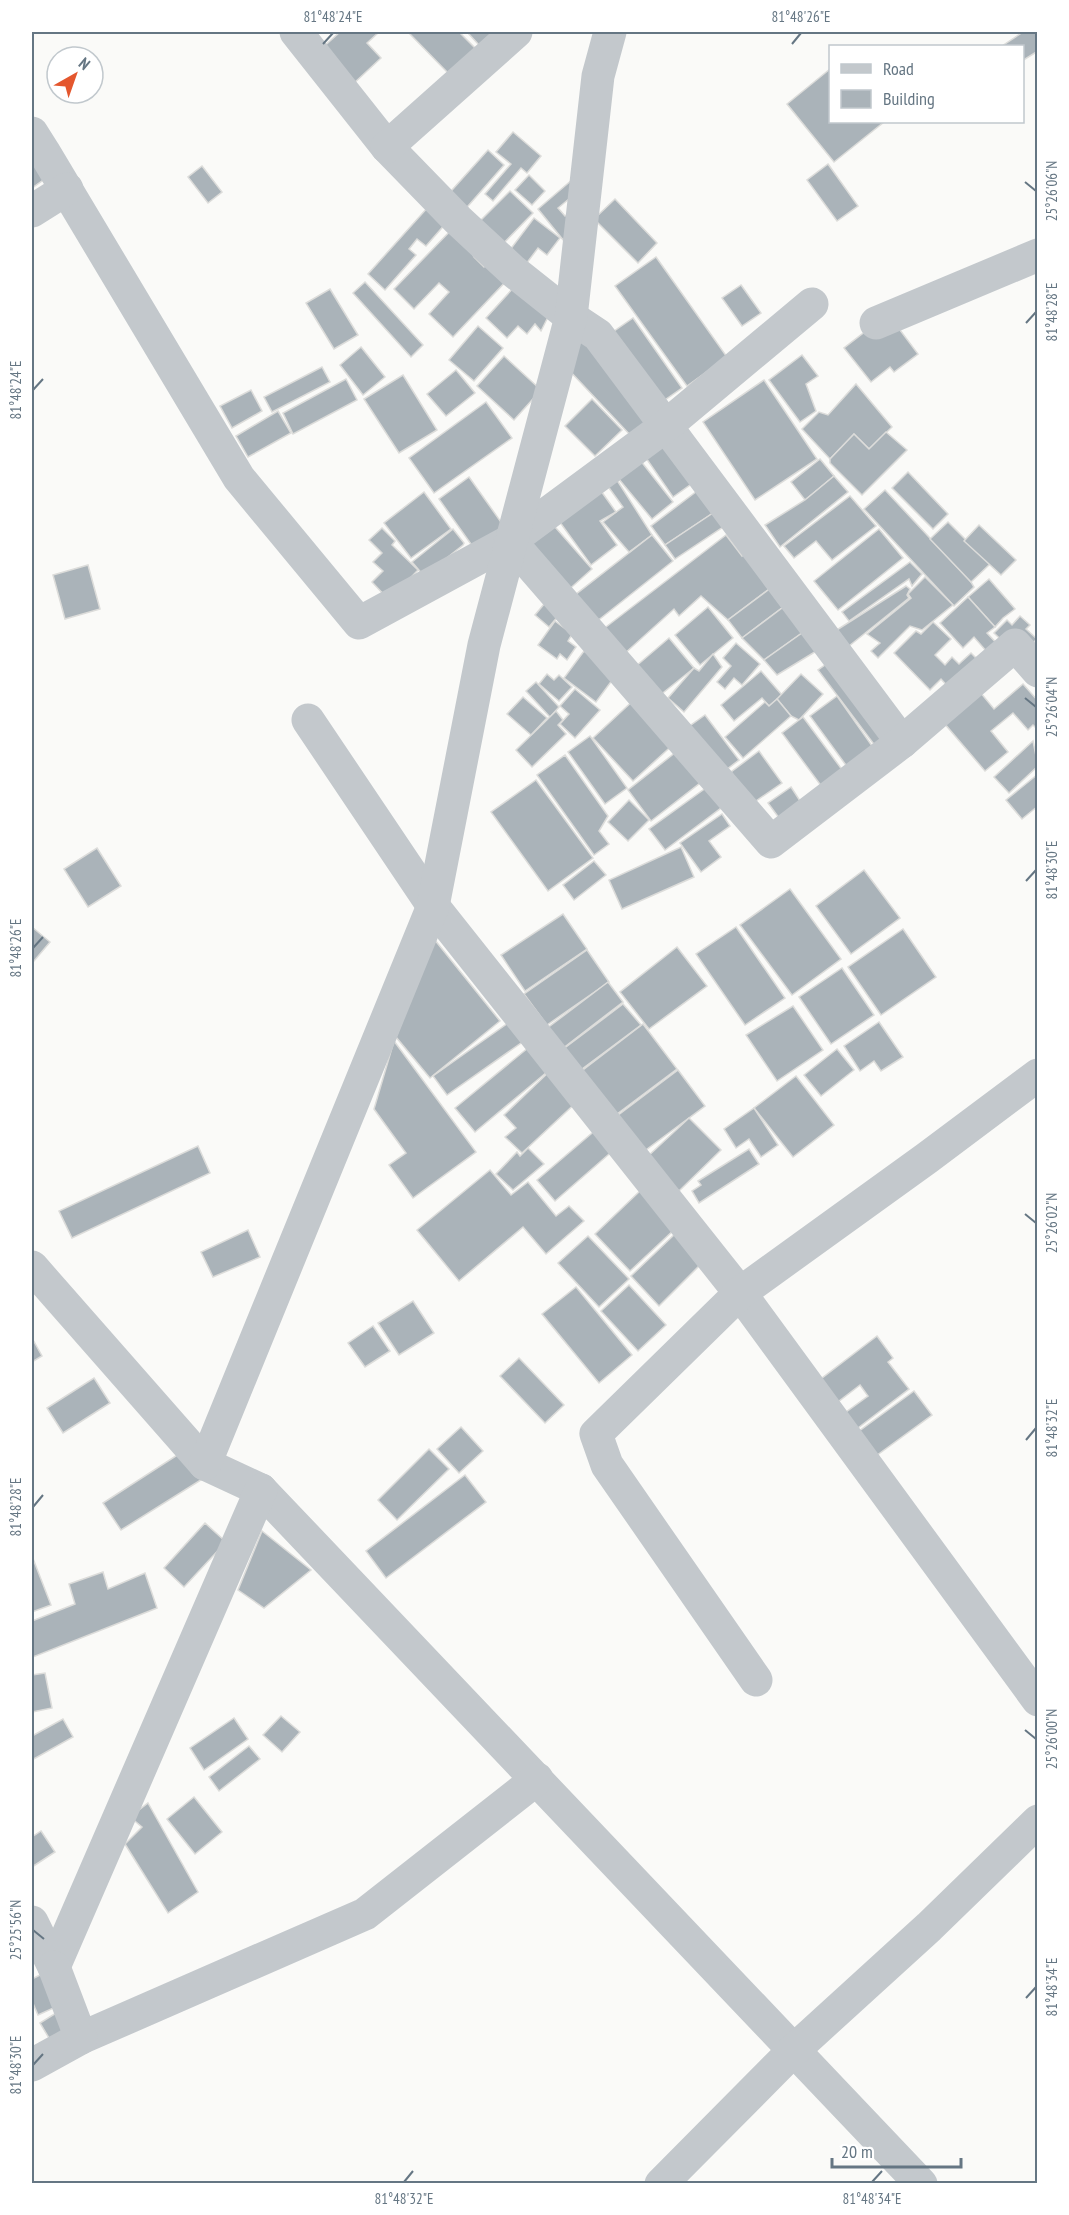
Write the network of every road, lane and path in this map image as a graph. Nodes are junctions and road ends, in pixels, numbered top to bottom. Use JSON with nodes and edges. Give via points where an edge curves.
{"nodes":[{"id":1,"x":296,"y":32,"type":"edge"},
{"id":2,"x":516,"y":32,"type":"edge"},
{"id":3,"x":610,"y":32,"type":"edge"},
{"id":4,"x":32,"y":133,"type":"edge"},
{"id":5,"x":387,"y":147,"type":"junction"},
{"id":6,"x":66,"y":189,"type":"junction"},
{"id":7,"x":32,"y":212,"type":"edge"},
{"id":8,"x":1038,"y":255,"type":"edge"},
{"id":9,"x":812,"y":304,"type":"dead end"},
{"id":10,"x":571,"y":317,"type":"junction"},
{"id":11,"x":876,"y":323,"type":"dead end"},
{"id":12,"x":667,"y":425,"type":"junction"},
{"id":13,"x":510,"y":542,"type":"junction"},
{"id":14,"x":1026,"y":637,"type":"edge"},
{"id":15,"x":1038,"y":670,"type":"edge"},
{"id":16,"x":308,"y":720,"type":"dead end"},
{"id":17,"x":902,"y":742,"type":"junction"},
{"id":18,"x":434,"y":906,"type":"junction"},
{"id":19,"x":1038,"y":1075,"type":"edge"},
{"id":20,"x":32,"y":1267,"type":"edge"},
{"id":21,"x":740,"y":1293,"type":"junction"},
{"id":22,"x":206,"y":1464,"type":"junction"},
{"id":23,"x":261,"y":1490,"type":"junction"},
{"id":24,"x":756,"y":1680,"type":"dead end"},
{"id":25,"x":1038,"y":1700,"type":"edge"},
{"id":26,"x":537,"y":1779,"type":"junction"},
{"id":27,"x":1038,"y":1821,"type":"edge"},
{"id":28,"x":32,"y":1922,"type":"edge"},
{"id":29,"x":54,"y":1967,"type":"junction"},
{"id":30,"x":81,"y":2038,"type":"junction"},
{"id":31,"x":794,"y":2050,"type":"junction"},
{"id":32,"x":32,"y":2065,"type":"edge"},
{"id":33,"x":661,"y":2184,"type":"edge"},
{"id":34,"x":921,"y":2184,"type":"edge"}],
"edges":[{"from":1,"to":5,"type":"street"},
{"from":2,"to":5,"type":"street"},
{"from":3,"to":10,"type":"street","via":[[598,76]]},
{"from":4,"to":6,"type":"street"},
{"from":5,"to":10,"type":"street","via":[[513,271]]},
{"from":6,"to":7,"type":"street"},
{"from":6,"to":13,"type":"street","via":[[239,477],[359,623]]},
{"from":8,"to":11,"type":"street"},
{"from":9,"to":12,"type":"street"},
{"from":10,"to":12,"type":"street","via":[[598,334]]},
{"from":10,"to":13,"type":"street"},
{"from":12,"to":13,"type":"street"},
{"from":12,"to":17,"type":"street"},
{"from":13,"to":17,"type":"street","via":[[771,842]]},
{"from":13,"to":18,"type":"street","via":[[484,645]]},
{"from":14,"to":15,"type":"street"},
{"from":14,"to":17,"type":"street"},
{"from":16,"to":18,"type":"street"},
{"from":18,"to":21,"type":"street"},
{"from":18,"to":22,"type":"street"},
{"from":19,"to":21,"type":"street"},
{"from":20,"to":22,"type":"street"},
{"from":21,"to":24,"type":"street","via":[[596,1434],[607,1465]]},
{"from":21,"to":25,"type":"street"},
{"from":22,"to":23,"type":"street"},
{"from":23,"to":26,"type":"street"},
{"from":23,"to":29,"type":"street"},
{"from":26,"to":30,"type":"street","via":[[365,1914]]},
{"from":26,"to":31,"type":"street"},
{"from":27,"to":31,"type":"street"},
{"from":28,"to":29,"type":"street"},
{"from":29,"to":30,"type":"street"},
{"from":30,"to":32,"type":"street"},
{"from":31,"to":33,"type":"street"},
{"from":31,"to":34,"type":"street"}]}
